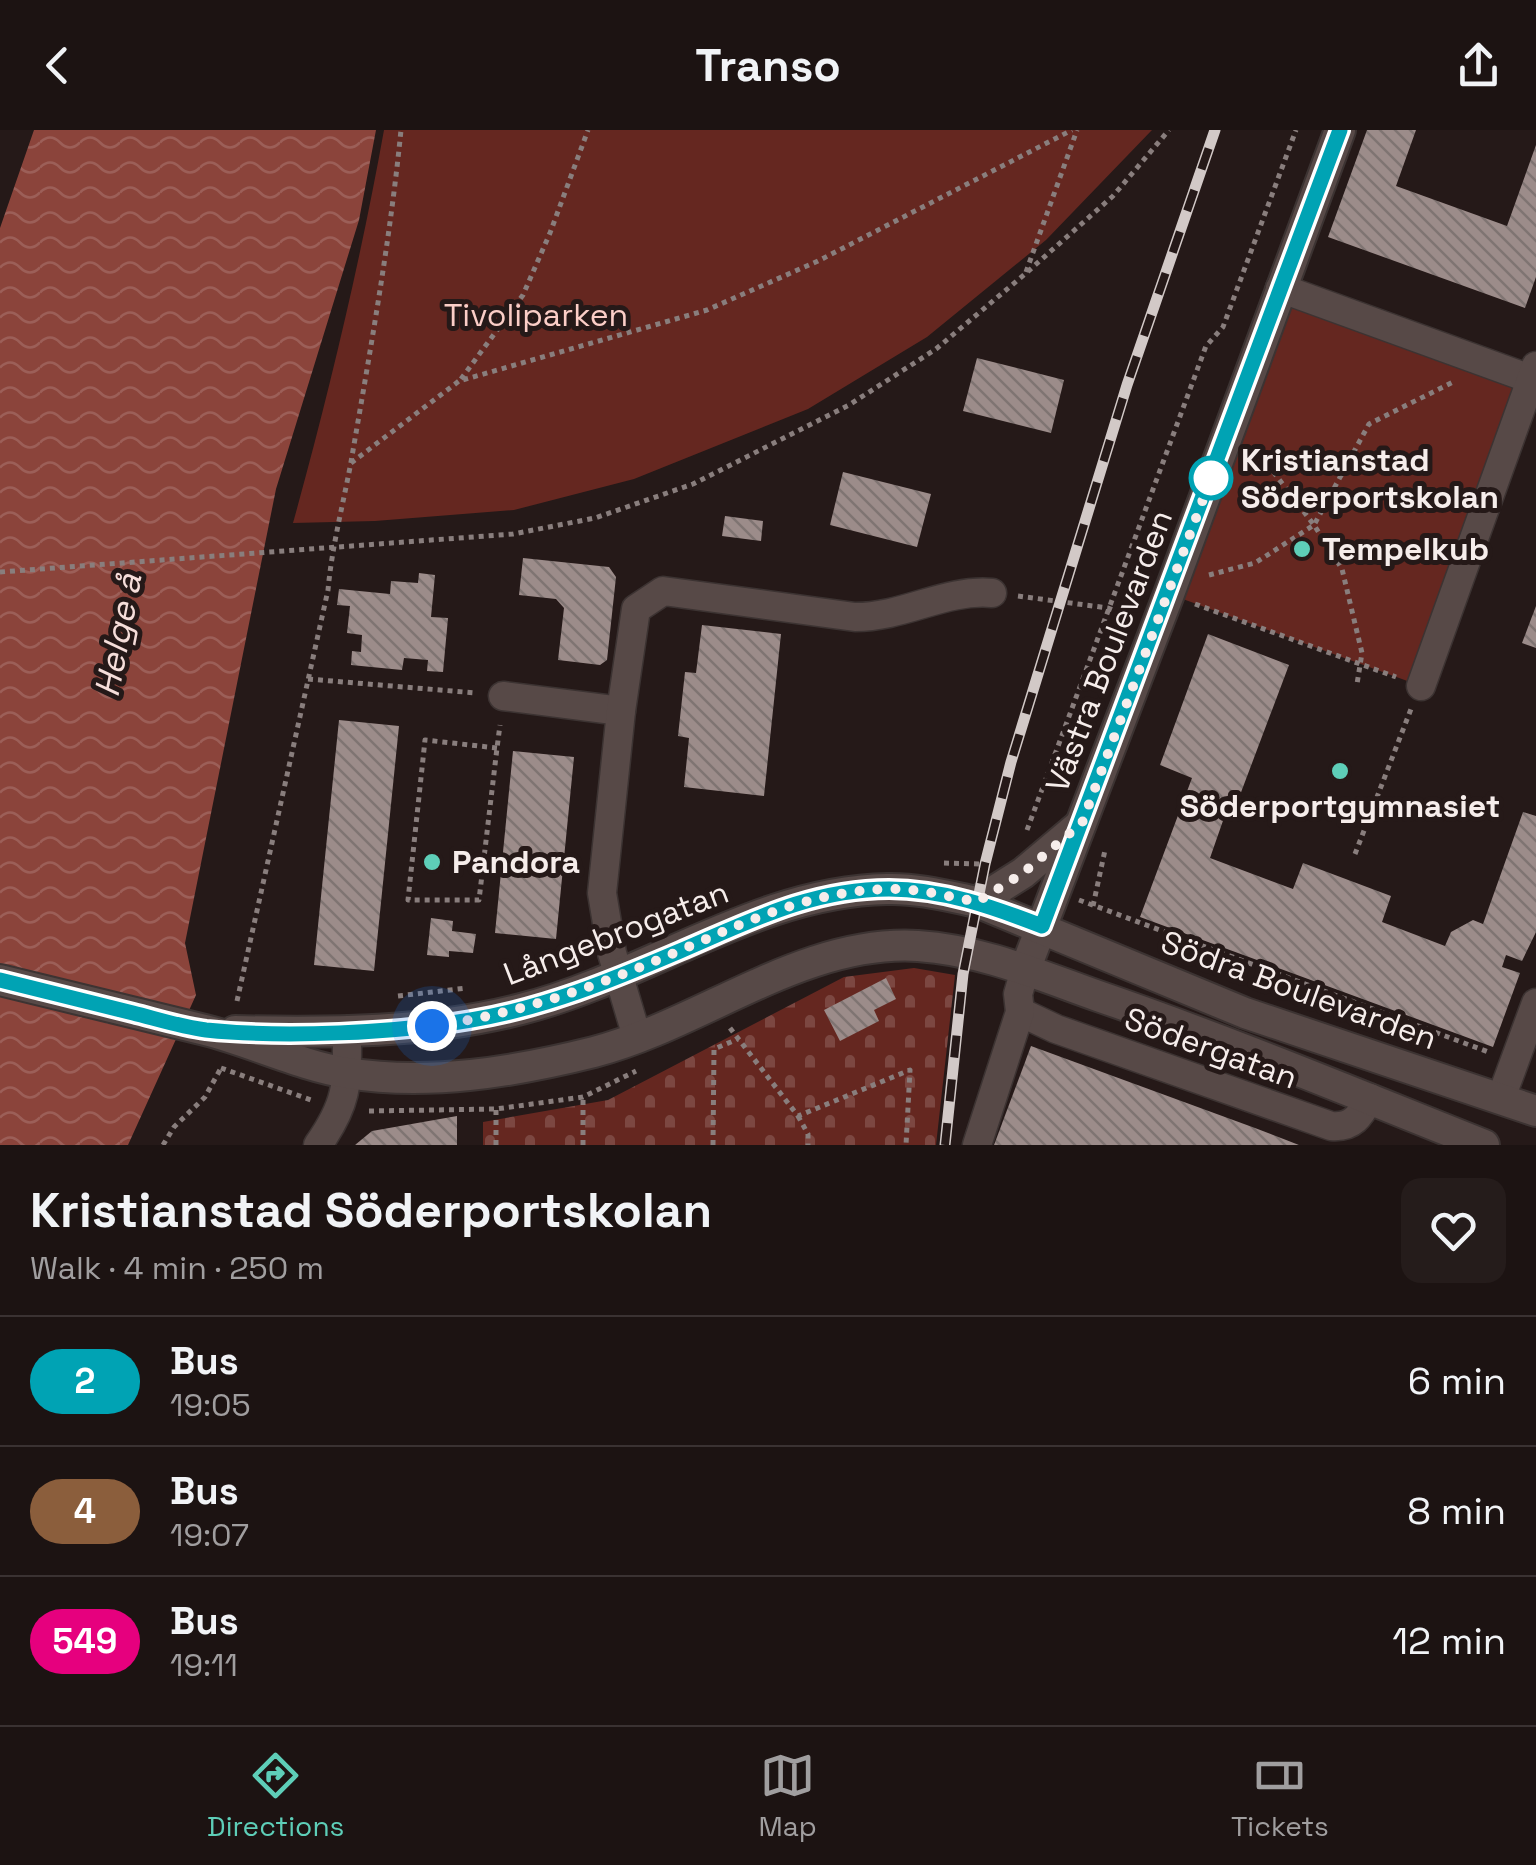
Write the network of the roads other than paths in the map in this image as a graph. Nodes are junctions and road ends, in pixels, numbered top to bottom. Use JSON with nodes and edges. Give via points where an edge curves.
{"nodes":[{"id":1,"x":1340,"y":130,"type":"edge"},
{"id":2,"x":1280,"y":288,"type":"junction"},
{"id":3,"x":1535,"y":375,"type":"edge"},
{"id":4,"x":992,"y":592,"type":"road end"},
{"id":5,"x":1421,"y":686,"type":"road end"},
{"id":6,"x":503,"y":696,"type":"road end"},
{"id":7,"x":621,"y":710,"type":"junction"},
{"id":8,"x":1082,"y":823,"type":"junction"},
{"id":9,"x":977,"y":902,"type":"junction"},
{"id":10,"x":1042,"y":926,"type":"junction"},
{"id":11,"x":1025,"y":970,"type":"junction"},
{"id":12,"x":619,"y":976,"type":"junction"},
{"id":13,"x":0,"y":980,"type":"edge"},
{"id":14,"x":1536,"y":1003,"type":"edge"},
{"id":15,"x":1020,"y":1012,"type":"junction"},
{"id":16,"x":216,"y":1031,"type":"junction"},
{"id":17,"x":347,"y":1031,"type":"junction"},
{"id":18,"x":637,"y":1038,"type":"junction"},
{"id":19,"x":347,"y":1073,"type":"junction"},
{"id":20,"x":1370,"y":1098,"type":"junction"},
{"id":21,"x":1501,"y":1098,"type":"junction"},
{"id":22,"x":1536,"y":1111,"type":"edge"},
{"id":23,"x":318,"y":1145,"type":"edge"},
{"id":24,"x":977,"y":1145,"type":"edge"},
{"id":25,"x":1484,"y":1145,"type":"edge"}],
"edges":[{"from":1,"to":2,"type":"main road","name":"Västra Boulevarden"},
{"from":2,"to":3,"type":"street"},
{"from":2,"to":8,"type":"main road","name":"Västra Boulevarden"},
{"from":3,"to":5,"type":"street"},
{"from":4,"to":7,"type":"street","via":[[952,594],[878,617],[855,617],[663,591],[636,609]]},
{"from":6,"to":7,"type":"street"},
{"from":7,"to":12,"type":"street","via":[[602,893]]},
{"from":8,"to":9,"type":"main road"},
{"from":8,"to":10,"type":"main road","name":"Västra Boulevarden"},
{"from":9,"to":10,"type":"main road","name":"Långebrogatan"},
{"from":9,"to":12,"type":"main road","name":"Långebrogatan","via":[[888,889],[843,893],[747,919]]},
{"from":10,"to":11,"type":"main road","name":"Västra Boulevarden"},
{"from":10,"to":21,"type":"main road","name":"Södra Boulevarden","via":[[1245,1013]]},
{"from":11,"to":15,"type":"street"},
{"from":11,"to":18,"type":"main road","name":"Långebrogatan","via":[[968,952],[916,946],[851,954],[797,969]]},
{"from":11,"to":20,"type":"main road"},
{"from":12,"to":17,"type":"main road","name":"Långebrogatan","via":[[471,1020]]},
{"from":12,"to":18,"type":"street"},
{"from":13,"to":16,"type":"main road","name":"Långebrogatan"},
{"from":14,"to":21,"type":"street"},
{"from":15,"to":20,"type":"street","name":"Södergatan","via":[[1330,1126],[1356,1121]]},
{"from":15,"to":24,"type":"street"},
{"from":16,"to":17,"type":"main road","name":"Långebrogatan"},
{"from":16,"to":19,"type":"main road","name":"Långebrogatan"},
{"from":17,"to":19,"type":"street"},
{"from":18,"to":19,"type":"main road","name":"Långebrogatan","via":[[504,1072]]},
{"from":19,"to":23,"type":"street","via":[[341,1110]]},
{"from":20,"to":25,"type":"main road"},
{"from":21,"to":22,"type":"main road","name":"Södra Boulevarden"},
{"from":21,"to":25,"type":"main road"}]}
